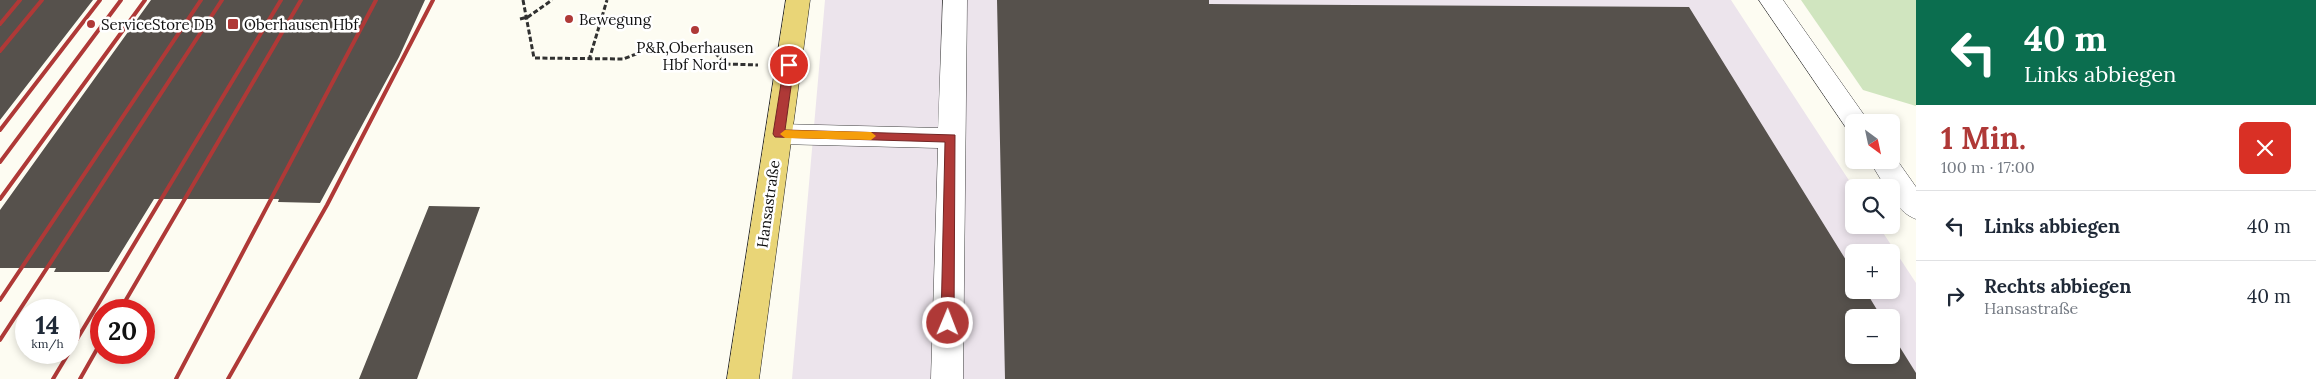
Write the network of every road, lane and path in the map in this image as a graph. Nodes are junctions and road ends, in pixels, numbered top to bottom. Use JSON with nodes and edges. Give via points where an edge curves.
{"nodes":[{"id":1,"x":523,"y":0,"type":"edge"},
{"id":2,"x":552,"y":0,"type":"edge"},
{"id":3,"x":607,"y":0,"type":"edge"},
{"id":4,"x":798,"y":0,"type":"edge"},
{"id":5,"x":955,"y":0,"type":"edge"},
{"id":6,"x":1771,"y":0,"type":"edge"},
{"id":7,"x":528,"y":17,"type":"junction"},
{"id":8,"x":520,"y":19,"type":"dead end"},
{"id":9,"x":715,"y":53,"type":"dead end"},
{"id":10,"x":639,"y":54,"type":"dead end"},
{"id":11,"x":589,"y":60,"type":"junction"},
{"id":12,"x":789,"y":65,"type":"junction"},
{"id":13,"x":1850,"y":114,"type":"edge"},
{"id":14,"x":779,"y":134,"type":"junction"},
{"id":15,"x":951,"y":138,"type":"junction"},
{"id":16,"x":1888,"y":169,"type":"edge"},
{"id":17,"x":1916,"y":208,"type":"edge"},
{"id":18,"x":743,"y":379,"type":"edge"},
{"id":19,"x":947,"y":379,"type":"edge"}],
"edges":[{"from":1,"to":7,"type":"path"},
{"from":2,"to":7,"type":"path"},
{"from":3,"to":11,"type":"path"},
{"from":4,"to":12,"type":"main road","name":"Hansastraße"},
{"from":5,"to":15,"type":"street"},
{"from":6,"to":13,"type":"street"},
{"from":7,"to":8,"type":"path"},
{"from":7,"to":11,"type":"path","via":[[534,58]]},
{"from":9,"to":12,"type":"path","via":[[726,64]]},
{"from":10,"to":11,"type":"path","via":[[623,60]]},
{"from":12,"to":14,"type":"main road","name":"Hansastraße"},
{"from":14,"to":15,"type":"street"},
{"from":14,"to":18,"type":"main road","name":"Hansastraße"},
{"from":15,"to":19,"type":"street"},
{"from":16,"to":17,"type":"street"}]}
